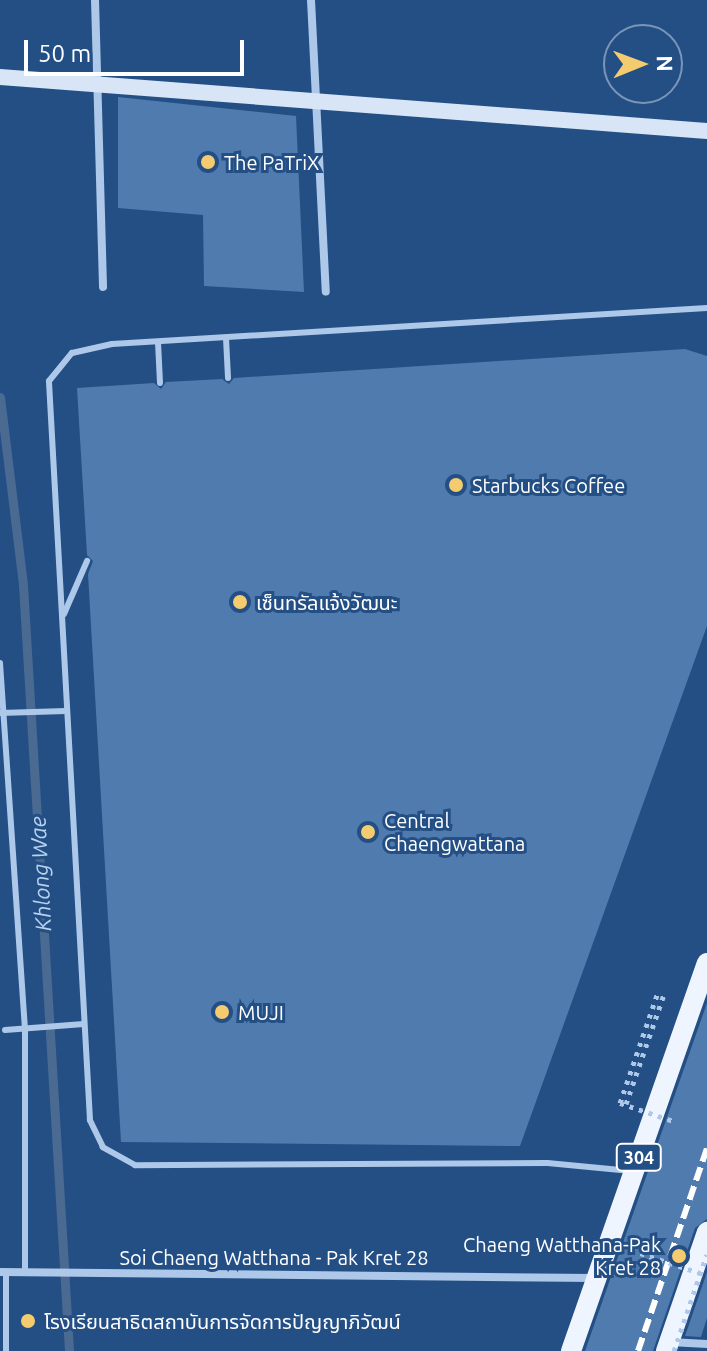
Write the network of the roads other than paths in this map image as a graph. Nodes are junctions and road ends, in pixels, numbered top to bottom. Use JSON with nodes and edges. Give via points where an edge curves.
{"nodes":[{"id":1,"x":95,"y":0,"type":"edge"},
{"id":2,"x":311,"y":0,"type":"edge"},
{"id":3,"x":0,"y":77,"type":"edge"},
{"id":4,"x":99,"y":83,"type":"junction"},
{"id":5,"x":316,"y":100,"type":"junction"},
{"id":6,"x":707,"y":131,"type":"edge"},
{"id":7,"x":103,"y":287,"type":"dead end"},
{"id":8,"x":326,"y":292,"type":"dead end"},
{"id":9,"x":707,"y":308,"type":"edge"},
{"id":10,"x":226,"y":338,"type":"junction"},
{"id":11,"x":158,"y":342,"type":"junction"},
{"id":12,"x":228,"y":378,"type":"dead end"},
{"id":13,"x":160,"y":383,"type":"dead end"},
{"id":14,"x":87,"y":561,"type":"dead end"},
{"id":15,"x":62,"y":617,"type":"junction"},
{"id":16,"x":0,"y":663,"type":"edge"},
{"id":17,"x":66,"y":711,"type":"junction"},
{"id":18,"x":2,"y":713,"type":"edge"},
{"id":19,"x":707,"y":963,"type":"edge"},
{"id":20,"x":84,"y":1024,"type":"junction"},
{"id":21,"x":25,"y":1028,"type":"junction"},
{"id":22,"x":5,"y":1030,"type":"dead end"},
{"id":23,"x":634,"y":1171,"type":"junction"},
{"id":24,"x":707,"y":1232,"type":"edge"},
{"id":25,"x":3,"y":1272,"type":"edge"},
{"id":26,"x":25,"y":1272,"type":"junction"},
{"id":27,"x":596,"y":1278,"type":"junction"},
{"id":28,"x":707,"y":1344,"type":"edge"},
{"id":29,"x":669,"y":1348,"type":"edge"},
{"id":30,"x":6,"y":1351,"type":"edge"},
{"id":31,"x":571,"y":1351,"type":"edge"}],
"edges":[{"from":1,"to":4,"type":"street"},
{"from":2,"to":5,"type":"street"},
{"from":3,"to":4,"type":"street"},
{"from":4,"to":5,"type":"street"},
{"from":4,"to":7,"type":"street"},
{"from":5,"to":6,"type":"street"},
{"from":5,"to":8,"type":"street"},
{"from":9,"to":10,"type":"lane"},
{"from":10,"to":11,"type":"lane"},
{"from":10,"to":12,"type":"lane"},
{"from":11,"to":13,"type":"lane"},
{"from":11,"to":15,"type":"lane","via":[[72,353],[49,381]]},
{"from":14,"to":15,"type":"lane"},
{"from":15,"to":17,"type":"lane"},
{"from":16,"to":18,"type":"lane"},
{"from":17,"to":18,"type":"lane"},
{"from":17,"to":20,"type":"lane"},
{"from":18,"to":21,"type":"lane"},
{"from":19,"to":23,"type":"main road","number":"304"},
{"from":20,"to":21,"type":"lane"},
{"from":20,"to":23,"type":"lane","via":[[90,1120],[103,1147],[135,1165],[547,1163]]},
{"from":21,"to":22,"type":"lane"},
{"from":21,"to":26,"type":"lane"},
{"from":23,"to":27,"type":"main road","number":"304"},
{"from":24,"to":29,"type":"main road"},
{"from":25,"to":26,"type":"street","name":"Soi Chaeng Watthana - Pak Kret 28"},
{"from":25,"to":30,"type":"lane"},
{"from":26,"to":27,"type":"street","name":"Soi Chaeng Watthana - Pak Kret 28"},
{"from":27,"to":31,"type":"main road","number":"304"},
{"from":28,"to":29,"type":"street"}]}
